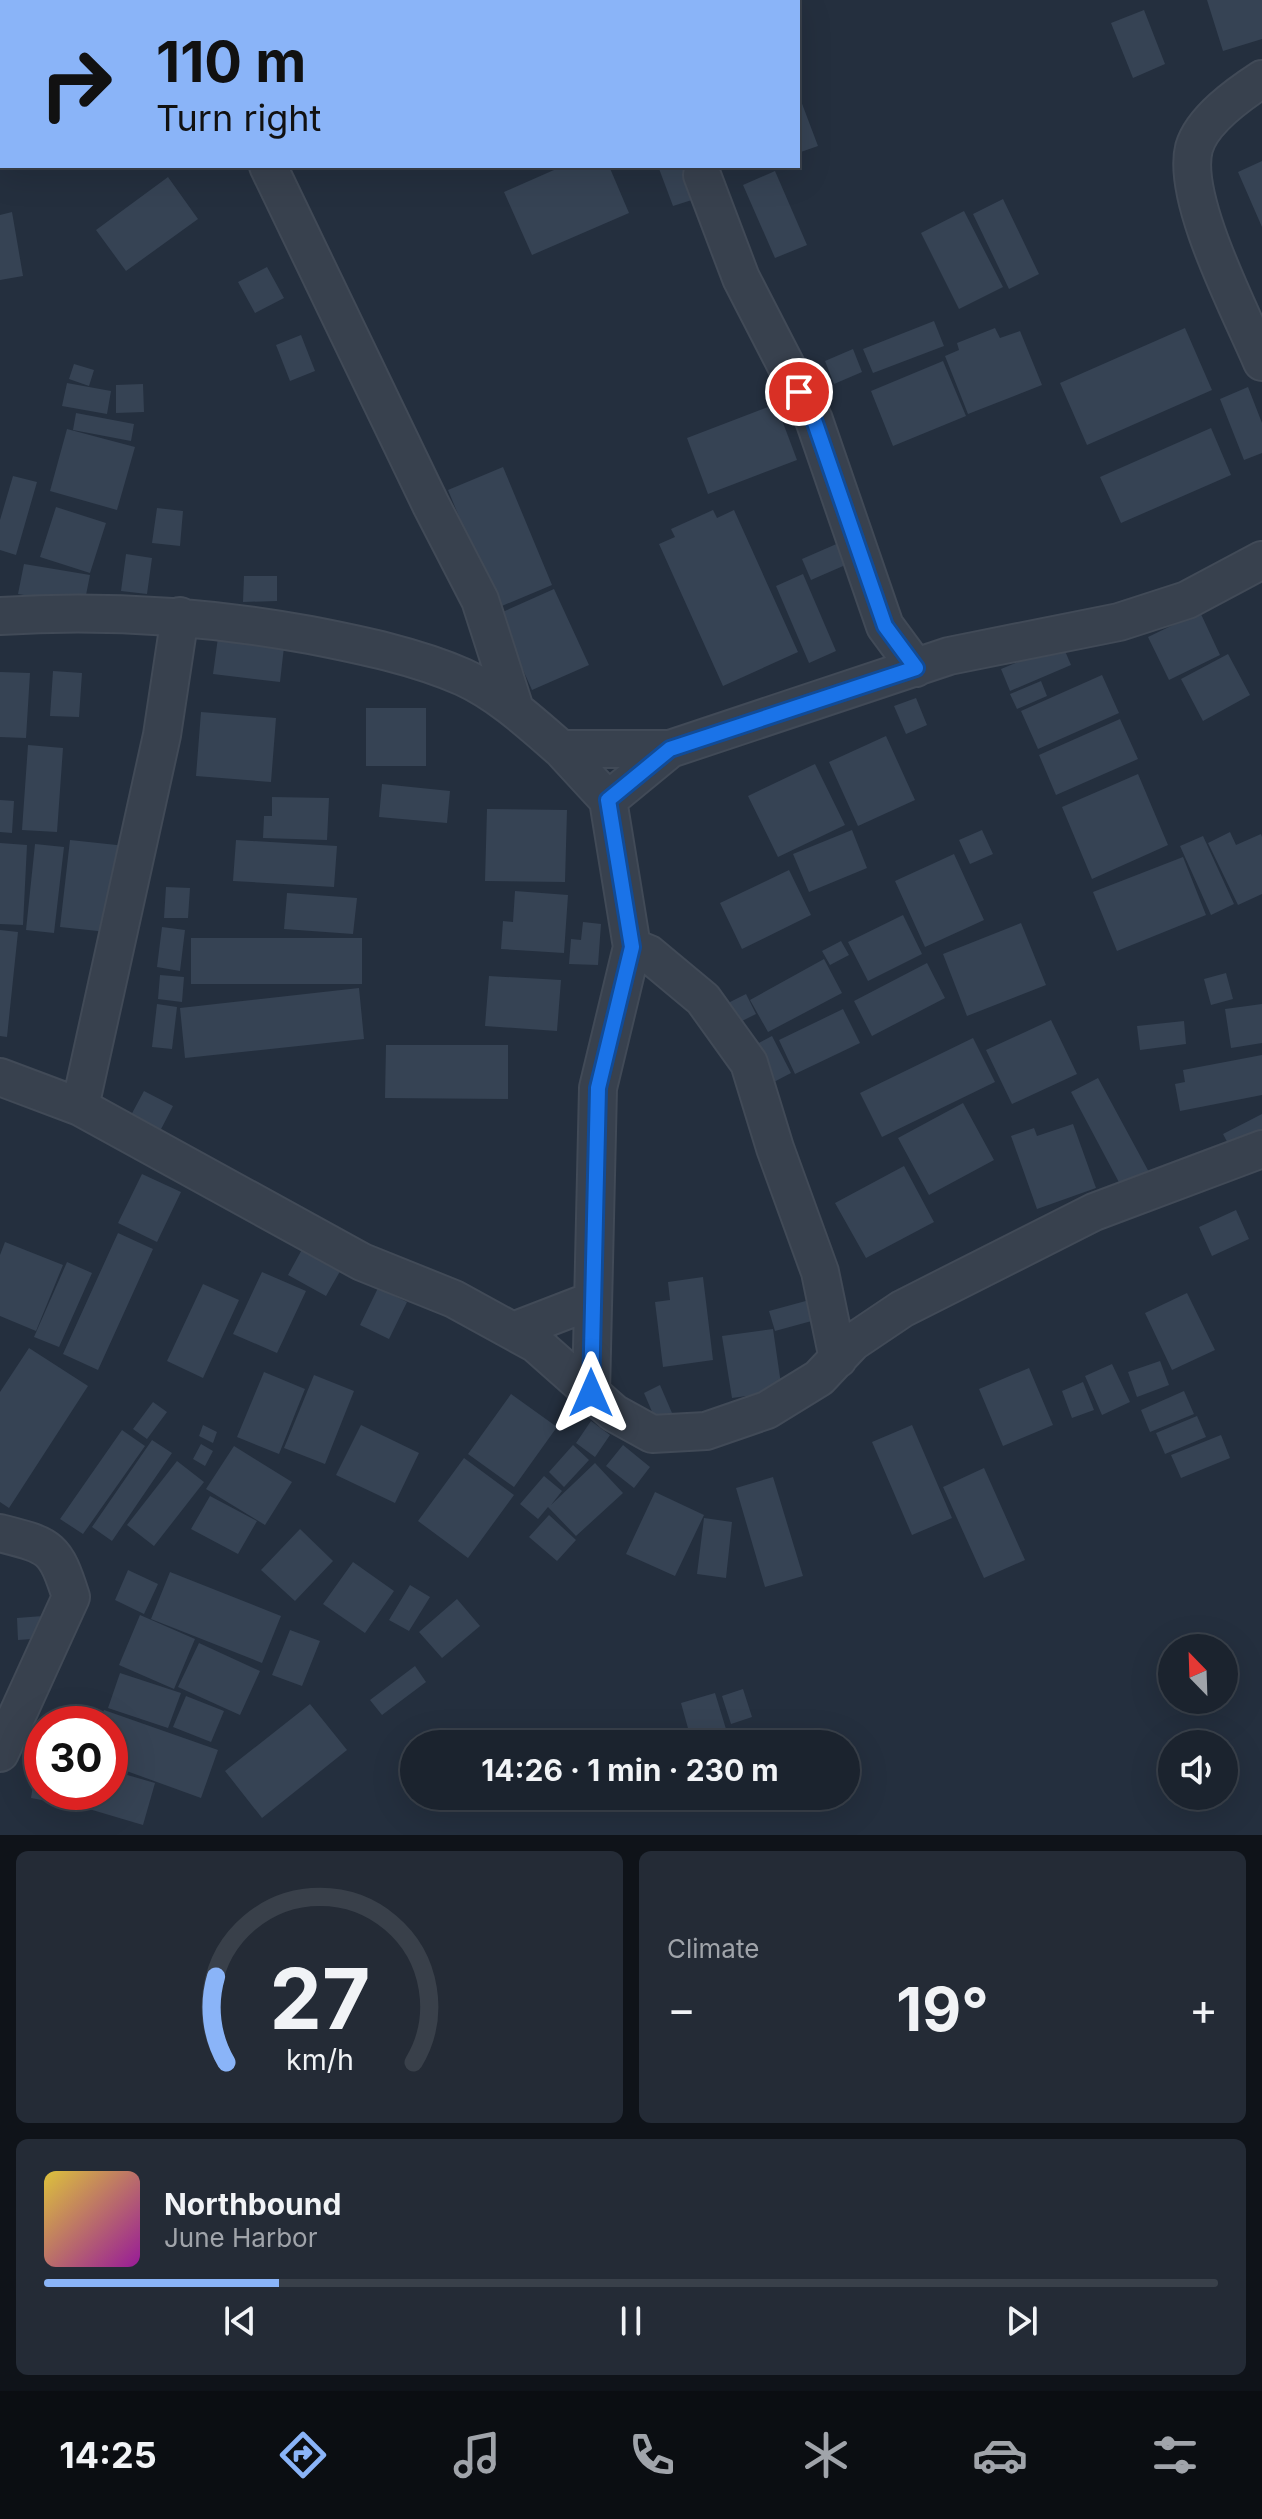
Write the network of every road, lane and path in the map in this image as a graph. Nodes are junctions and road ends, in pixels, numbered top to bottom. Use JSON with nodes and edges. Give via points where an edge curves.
{"nodes":[{"id":1,"x":1262,"y":79,"type":"edge"},
{"id":2,"x":269,"y":168,"type":"edge"},
{"id":3,"x":702,"y":175,"type":"dead end"},
{"id":4,"x":1262,"y":362,"type":"edge"},
{"id":5,"x":1262,"y":560,"type":"edge"},
{"id":6,"x":0,"y":616,"type":"edge"},
{"id":7,"x":180,"y":616,"type":"junction"},
{"id":8,"x":916,"y":668,"type":"junction"},
{"id":9,"x":515,"y":709,"type":"junction"},
{"id":10,"x":561,"y":749,"type":"junction"},
{"id":11,"x":670,"y":749,"type":"junction"},
{"id":12,"x":608,"y":800,"type":"junction"},
{"id":13,"x":632,"y":947,"type":"junction"},
{"id":14,"x":0,"y":1077,"type":"edge"},
{"id":15,"x":80,"y":1107,"type":"junction"},
{"id":16,"x":1262,"y":1149,"type":"edge"},
{"id":17,"x":591,"y":1301,"type":"junction"},
{"id":18,"x":513,"y":1331,"type":"junction"},
{"id":19,"x":838,"y":1359,"type":"junction"},
{"id":20,"x":591,"y":1393,"type":"junction"},
{"id":21,"x":0,"y":1533,"type":"edge"},
{"id":22,"x":0,"y":1753,"type":"edge"}],
"edges":[{"from":1,"to":4,"type":"street","via":[[1225,103],[1194,147],[1195,200]]},
{"from":2,"to":9,"type":"street","via":[[480,600]]},
{"from":3,"to":8,"type":"street","via":[[741,278],[814,420],[885,626]]},
{"from":5,"to":8,"type":"street","via":[[1187,600],[1119,622],[949,656]]},
{"from":6,"to":7,"type":"street","via":[[82,611]]},
{"from":7,"to":9,"type":"street","via":[[370,646],[464,678]]},
{"from":7,"to":15,"type":"street","via":[[162,735]]},
{"from":8,"to":11,"type":"street"},
{"from":9,"to":10,"type":"street"},
{"from":10,"to":11,"type":"street"},
{"from":10,"to":12,"type":"street"},
{"from":11,"to":12,"type":"street"},
{"from":12,"to":13,"type":"street"},
{"from":13,"to":17,"type":"street","via":[[598,1088]]},
{"from":13,"to":19,"type":"street","via":[[649,954],[703,999],[749,1063],[820,1272]]},
{"from":14,"to":15,"type":"street"},
{"from":15,"to":18,"type":"street","via":[[362,1262],[454,1299]]},
{"from":16,"to":19,"type":"street","via":[[1094,1212],[902,1309],[853,1342]]},
{"from":17,"to":18,"type":"street"},
{"from":17,"to":20,"type":"street"},
{"from":18,"to":20,"type":"street","via":[[536,1344]]},
{"from":19,"to":20,"type":"street","via":[[819,1378],[767,1410],[706,1431],[652,1434]]},
{"from":21,"to":22,"type":"street","via":[[40,1544],[60,1561],[71,1597]]}]}
